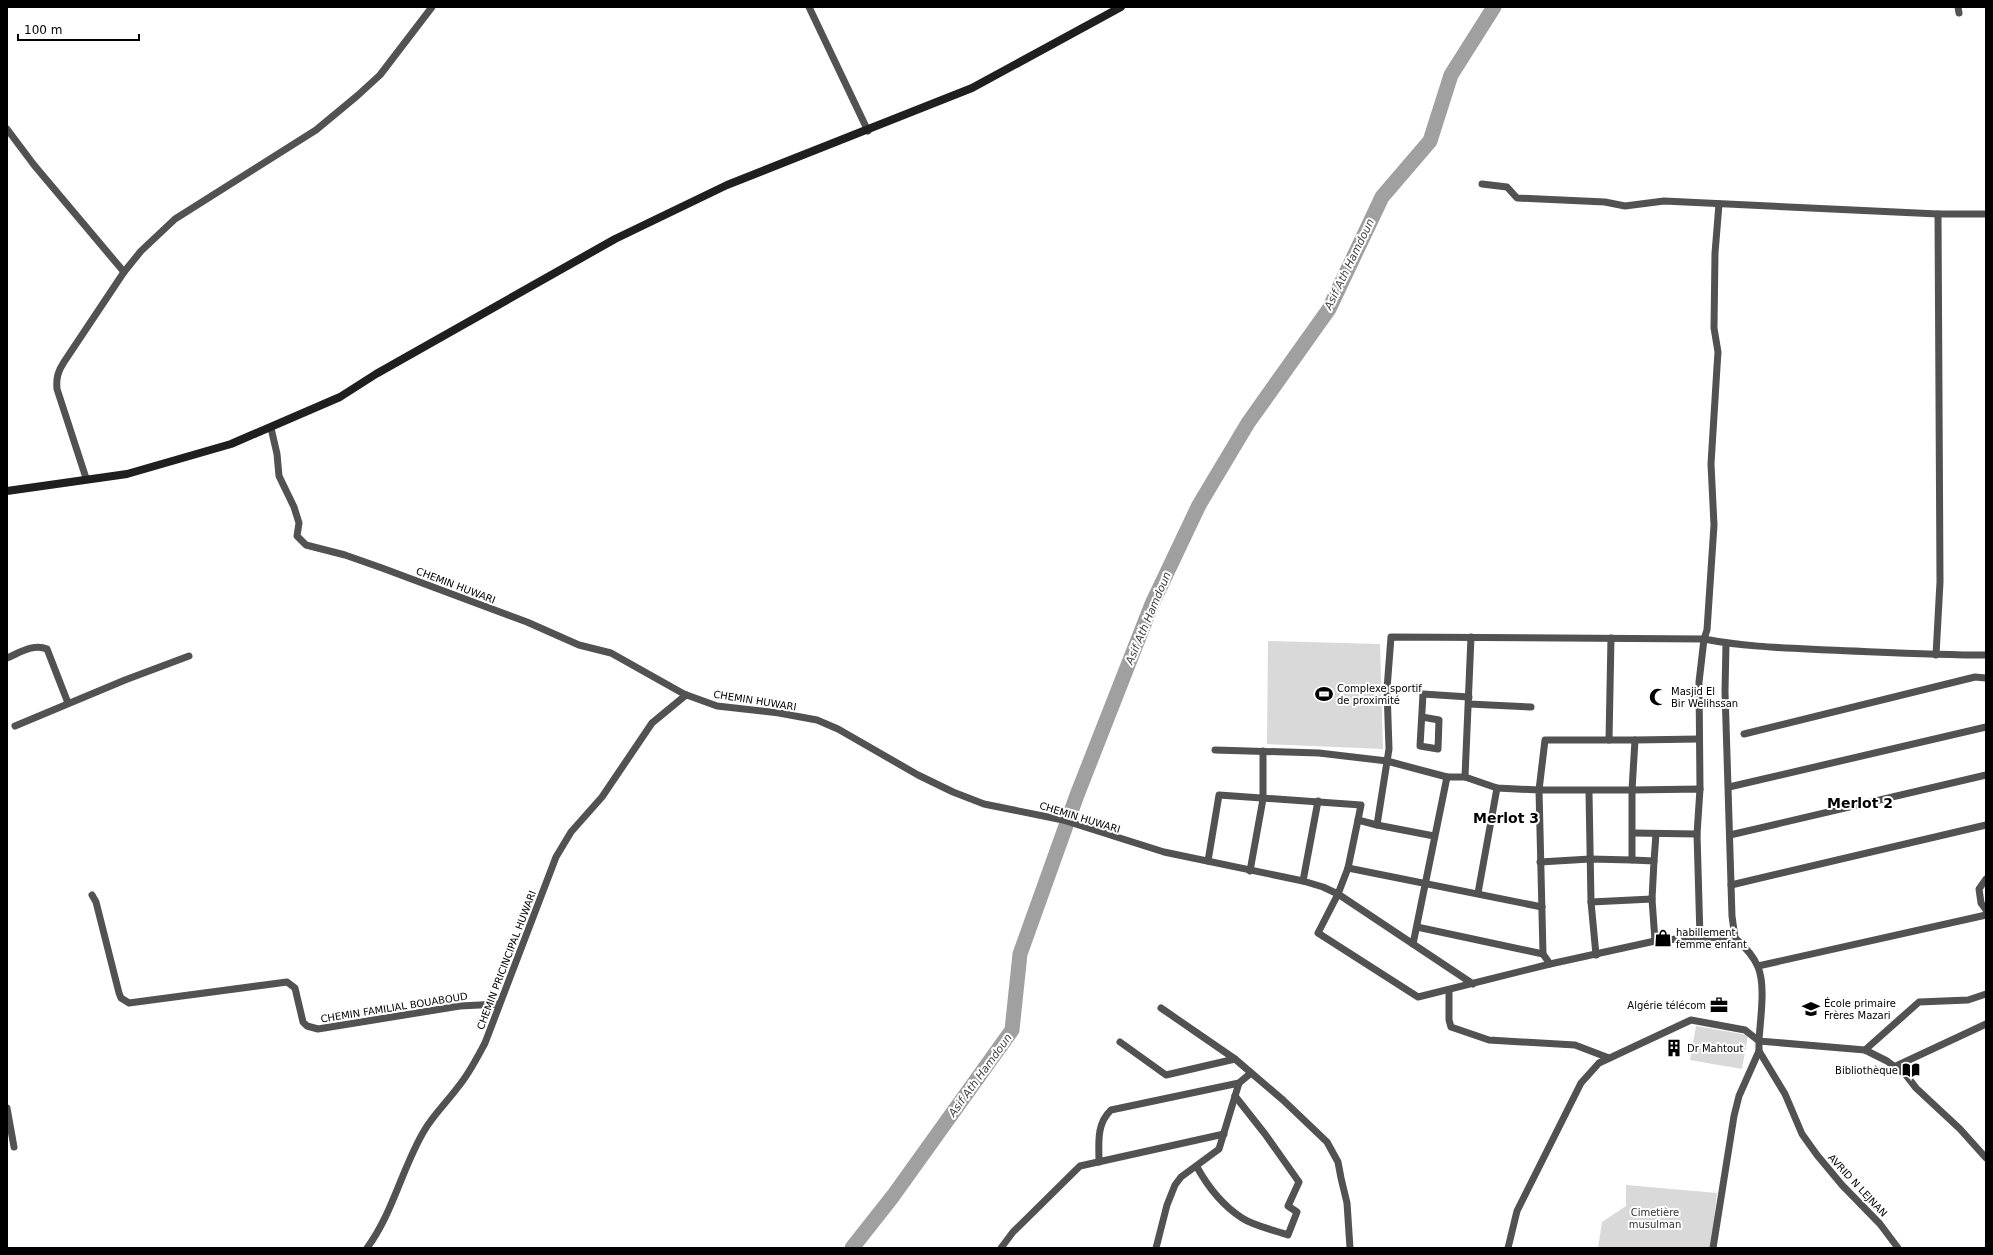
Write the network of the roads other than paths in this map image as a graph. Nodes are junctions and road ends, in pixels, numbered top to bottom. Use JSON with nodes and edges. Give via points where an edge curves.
{"nodes":[{"id":1,"x":432,"y":7,"type":"edge"},
{"id":2,"x":809,"y":7,"type":"edge"},
{"id":3,"x":1121,"y":7,"type":"edge"},
{"id":4,"x":7,"y":129,"type":"edge"},
{"id":5,"x":868,"y":130,"type":"junction"},
{"id":6,"x":1482,"y":184,"type":"dead end"},
{"id":7,"x":1719,"y":204,"type":"junction"},
{"id":8,"x":1938,"y":214,"type":"junction"},
{"id":9,"x":1986,"y":214,"type":"edge"},
{"id":10,"x":124,"y":272,"type":"junction"},
{"id":11,"x":271,"y":428,"type":"junction"},
{"id":12,"x":86,"y":478,"type":"junction"},
{"id":13,"x":7,"y":491,"type":"edge"},
{"id":14,"x":1471,"y":637,"type":"junction"},
{"id":15,"x":1611,"y":638,"type":"junction"},
{"id":16,"x":1704,"y":639,"type":"junction"},
{"id":17,"x":1726,"y":644,"type":"junction"},
{"id":18,"x":1936,"y":654,"type":"junction"},
{"id":19,"x":1986,"y":654,"type":"edge"},
{"id":20,"x":189,"y":656,"type":"dead end"},
{"id":21,"x":7,"y":658,"type":"edge"},
{"id":22,"x":1986,"y":678,"type":"edge"},
{"id":23,"x":686,"y":695,"type":"junction"},
{"id":24,"x":1469,"y":701,"type":"junction"},
{"id":25,"x":68,"y":703,"type":"junction"},
{"id":26,"x":1531,"y":707,"type":"dead end"},
{"id":27,"x":1422,"y":717,"type":"junction"},
{"id":28,"x":15,"y":726,"type":"dead end"},
{"id":29,"x":1986,"y":727,"type":"edge"},
{"id":30,"x":1744,"y":734,"type":"dead end"},
{"id":31,"x":1699,"y":739,"type":"junction"},
{"id":32,"x":1609,"y":740,"type":"junction"},
{"id":33,"x":1635,"y":740,"type":"junction"},
{"id":34,"x":1215,"y":750,"type":"dead end"},
{"id":35,"x":1263,"y":750,"type":"junction"},
{"id":36,"x":1387,"y":761,"type":"junction"},
{"id":37,"x":1986,"y":775,"type":"edge"},
{"id":38,"x":1447,"y":777,"type":"junction"},
{"id":39,"x":1465,"y":777,"type":"junction"},
{"id":40,"x":1728,"y":787,"type":"junction"},
{"id":41,"x":1497,"y":788,"type":"junction"},
{"id":42,"x":1700,"y":789,"type":"junction"},
{"id":43,"x":1539,"y":790,"type":"junction"},
{"id":44,"x":1632,"y":790,"type":"junction"},
{"id":45,"x":1589,"y":792,"type":"junction"},
{"id":46,"x":1262,"y":799,"type":"junction"},
{"id":47,"x":1318,"y":801,"type":"junction"},
{"id":48,"x":1358,"y":820,"type":"junction"},
{"id":49,"x":1377,"y":825,"type":"junction"},
{"id":50,"x":1986,"y":825,"type":"edge"},
{"id":51,"x":1633,"y":833,"type":"junction"},
{"id":52,"x":1656,"y":834,"type":"junction"},
{"id":53,"x":1697,"y":834,"type":"junction"},
{"id":54,"x":1730,"y":835,"type":"junction"},
{"id":55,"x":1434,"y":836,"type":"junction"},
{"id":56,"x":1590,"y":859,"type":"junction"},
{"id":57,"x":1632,"y":860,"type":"junction"},
{"id":58,"x":1654,"y":861,"type":"junction"},
{"id":59,"x":1208,"y":862,"type":"junction"},
{"id":60,"x":1540,"y":862,"type":"junction"},
{"id":61,"x":1348,"y":868,"type":"junction"},
{"id":62,"x":1250,"y":871,"type":"junction"},
{"id":63,"x":1986,"y":879,"type":"edge"},
{"id":64,"x":1303,"y":881,"type":"junction"},
{"id":65,"x":1426,"y":883,"type":"junction"},
{"id":66,"x":1731,"y":884,"type":"junction"},
{"id":67,"x":1478,"y":893,"type":"junction"},
{"id":68,"x":1338,"y":894,"type":"junction"},
{"id":69,"x":92,"y":895,"type":"dead end"},
{"id":70,"x":1652,"y":899,"type":"junction"},
{"id":71,"x":1591,"y":902,"type":"junction"},
{"id":72,"x":1542,"y":907,"type":"junction"},
{"id":73,"x":1986,"y":910,"type":"edge"},
{"id":74,"x":1986,"y":915,"type":"edge"},
{"id":75,"x":1417,"y":927,"type":"junction"},
{"id":76,"x":1700,"y":937,"type":"junction"},
{"id":77,"x":1735,"y":938,"type":"junction"},
{"id":78,"x":1655,"y":941,"type":"junction"},
{"id":79,"x":1413,"y":944,"type":"junction"},
{"id":80,"x":1543,"y":954,"type":"junction"},
{"id":81,"x":1596,"y":955,"type":"junction"},
{"id":82,"x":1550,"y":964,"type":"junction"},
{"id":83,"x":1758,"y":966,"type":"junction"},
{"id":84,"x":1473,"y":984,"type":"junction"},
{"id":85,"x":1449,"y":990,"type":"junction"},
{"id":86,"x":1986,"y":994,"type":"edge"},
{"id":87,"x":499,"y":1004,"type":"junction"},
{"id":88,"x":1161,"y":1008,"type":"dead end"},
{"id":89,"x":1986,"y":1024,"type":"edge"},
{"id":90,"x":1759,"y":1041,"type":"junction"},
{"id":91,"x":1120,"y":1042,"type":"dead end"},
{"id":92,"x":1865,"y":1050,"type":"junction"},
{"id":93,"x":1759,"y":1051,"type":"junction"},
{"id":94,"x":1609,"y":1058,"type":"junction"},
{"id":95,"x":1235,"y":1059,"type":"junction"},
{"id":96,"x":1896,"y":1066,"type":"junction"},
{"id":97,"x":1251,"y":1073,"type":"junction"},
{"id":98,"x":1239,"y":1083,"type":"junction"},
{"id":99,"x":1235,"y":1096,"type":"junction"},
{"id":100,"x":7,"y":1108,"type":"edge"},
{"id":101,"x":1224,"y":1134,"type":"junction"},
{"id":102,"x":14,"y":1147,"type":"dead end"},
{"id":103,"x":1986,"y":1158,"type":"edge"},
{"id":104,"x":1099,"y":1162,"type":"junction"},
{"id":105,"x":1197,"y":1167,"type":"junction"},
{"id":106,"x":1713,"y":1246,"type":"edge"},
{"id":107,"x":367,"y":1248,"type":"edge"},
{"id":108,"x":1001,"y":1248,"type":"edge"},
{"id":109,"x":1156,"y":1248,"type":"edge"},
{"id":110,"x":1350,"y":1248,"type":"edge"},
{"id":111,"x":1508,"y":1248,"type":"edge"},
{"id":112,"x":1720,"y":1248,"type":"edge"},
{"id":113,"x":1898,"y":1248,"type":"edge"}],
"edges":[{"from":1,"to":10,"type":"street","via":[[380,75],[357,96],[316,130],[175,219],[141,251]]},
{"from":2,"to":5,"type":"street"},
{"from":3,"to":5,"type":"street","via":[[972,88]]},
{"from":4,"to":10,"type":"street"},
{"from":5,"to":11,"type":"street","via":[[726,185],[615,239],[376,374],[340,397]]},
{"from":6,"to":7,"type":"street","via":[[1507,187],[1517,198],[1605,202],[1625,206],[1664,201]]},
{"from":7,"to":8,"type":"street"},
{"from":7,"to":16,"type":"street","via":[[1714,313],[1718,367],[1711,464],[1714,524],[1708,630]]},
{"from":8,"to":9,"type":"street"},
{"from":8,"to":18,"type":"street","via":[[1940,582]]},
{"from":10,"to":12,"type":"street","via":[[64,362],[56,380]]},
{"from":11,"to":12,"type":"street","via":[[231,444],[127,474]]},
{"from":11,"to":23,"type":"street","name":"CHEMIN HUWARI","via":[[280,476],[299,523],[298,536],[306,545],[375,565],[527,622],[579,645],[611,653]]},
{"from":12,"to":13,"type":"street","via":[[63,484]]},
{"from":14,"to":15,"type":"street"},
{"from":14,"to":24,"type":"street"},
{"from":14,"to":36,"type":"street","via":[[1391,637],[1387,689]]},
{"from":15,"to":16,"type":"street"},
{"from":15,"to":32,"type":"street"},
{"from":16,"to":17,"type":"street"},
{"from":16,"to":31,"type":"street","via":[[1699,682]]},
{"from":17,"to":18,"type":"street"},
{"from":17,"to":40,"type":"street"},
{"from":18,"to":19,"type":"street"},
{"from":20,"to":25,"type":"street"},
{"from":21,"to":25,"type":"street","via":[[34,647],[41,646],[47,649]]},
{"from":22,"to":30,"type":"street","via":[[1975,676]]},
{"from":23,"to":59,"type":"street","name":"CHEMIN HUWARI","via":[[717,706],[817,720],[939,785],[984,804],[1063,820],[1157,850]]},
{"from":23,"to":87,"type":"street","name":"CHEMIN PRICINCIPAL HUWARI","via":[[652,723],[602,797],[562,845]]},
{"from":24,"to":26,"type":"street"},
{"from":24,"to":27,"type":"street","via":[[1423,694]]},
{"from":24,"to":39,"type":"street"},
{"from":25,"to":28,"type":"street"},
{"from":27,"to":27,"type":"street","via":[[1439,720],[1438,749],[1420,746]]},
{"from":29,"to":40,"type":"street"},
{"from":31,"to":33,"type":"street"},
{"from":31,"to":42,"type":"street"},
{"from":32,"to":33,"type":"street"},
{"from":32,"to":43,"type":"street","via":[[1546,740]]},
{"from":33,"to":44,"type":"street"},
{"from":34,"to":35,"type":"street"},
{"from":35,"to":36,"type":"street"},
{"from":35,"to":46,"type":"street"},
{"from":36,"to":38,"type":"street"},
{"from":36,"to":49,"type":"street"},
{"from":37,"to":54,"type":"street"},
{"from":38,"to":39,"type":"street"},
{"from":38,"to":55,"type":"street"},
{"from":39,"to":41,"type":"street"},
{"from":40,"to":54,"type":"street"},
{"from":41,"to":43,"type":"street"},
{"from":41,"to":67,"type":"street"},
{"from":42,"to":44,"type":"street"},
{"from":42,"to":53,"type":"street"},
{"from":43,"to":45,"type":"street"},
{"from":43,"to":60,"type":"street"},
{"from":44,"to":45,"type":"street"},
{"from":44,"to":51,"type":"street"},
{"from":45,"to":56,"type":"street"},
{"from":46,"to":47,"type":"street"},
{"from":46,"to":59,"type":"street","via":[[1219,795]]},
{"from":46,"to":62,"type":"street"},
{"from":47,"to":48,"type":"street","via":[[1361,805]]},
{"from":47,"to":64,"type":"street"},
{"from":48,"to":49,"type":"street"},
{"from":48,"to":61,"type":"street"},
{"from":49,"to":55,"type":"street"},
{"from":50,"to":66,"type":"street"},
{"from":51,"to":52,"type":"street"},
{"from":51,"to":57,"type":"street"},
{"from":52,"to":53,"type":"street"},
{"from":52,"to":58,"type":"street"},
{"from":53,"to":76,"type":"street"},
{"from":54,"to":66,"type":"street"},
{"from":55,"to":65,"type":"street"},
{"from":56,"to":57,"type":"street"},
{"from":56,"to":60,"type":"street"},
{"from":56,"to":71,"type":"street"},
{"from":57,"to":58,"type":"street"},
{"from":58,"to":70,"type":"street"},
{"from":59,"to":62,"type":"street","name":"CHEMIN HUWARI"},
{"from":60,"to":72,"type":"street"},
{"from":61,"to":65,"type":"street"},
{"from":61,"to":68,"type":"street"},
{"from":62,"to":64,"type":"street","name":"CHEMIN HUWARI"},
{"from":63,"to":73,"type":"street","via":[[1979,889],[1981,903]]},
{"from":64,"to":68,"type":"street","name":"CHEMIN HUWARI"},
{"from":65,"to":67,"type":"street"},
{"from":65,"to":75,"type":"street"},
{"from":66,"to":77,"type":"street"},
{"from":67,"to":72,"type":"street"},
{"from":68,"to":79,"type":"street","name":"CHEMIN HUWARI"},
{"from":68,"to":85,"type":"street","via":[[1318,933],[1418,998]]},
{"from":69,"to":87,"type":"street","name":"CHEMIN FAMILIAL BOUABOUD","via":[[119,993],[121,998],[129,1003],[287,982],[295,988],[303,1022],[318,1029],[460,1006]]},
{"from":70,"to":71,"type":"street"},
{"from":70,"to":78,"type":"street"},
{"from":71,"to":81,"type":"street"},
{"from":72,"to":80,"type":"street"},
{"from":74,"to":83,"type":"street"},
{"from":75,"to":79,"type":"street"},
{"from":75,"to":80,"type":"street"},
{"from":76,"to":77,"type":"street"},
{"from":76,"to":78,"type":"street"},
{"from":77,"to":83,"type":"street"},
{"from":78,"to":81,"type":"street"},
{"from":79,"to":84,"type":"street","name":"CHEMIN HUWARI"},
{"from":80,"to":82,"type":"street"},
{"from":81,"to":82,"type":"street"},
{"from":82,"to":84,"type":"street"},
{"from":83,"to":90,"type":"street","via":[[1761,980]]},
{"from":84,"to":85,"type":"street"},
{"from":85,"to":94,"type":"street","via":[[1451,1027],[1489,1040],[1575,1045]]},
{"from":86,"to":92,"type":"street","via":[[1968,1000],[1919,1002]]},
{"from":87,"to":107,"type":"street","name":"CHEMIN PRICINCIPAL HUWARI","via":[[485,1043],[473,1066],[425,1128],[411,1154],[378,1234]]},
{"from":88,"to":95,"type":"street"},
{"from":89,"to":96,"type":"street"},
{"from":90,"to":92,"type":"street"},
{"from":90,"to":93,"type":"street"},
{"from":90,"to":94,"type":"street","via":[[1745,1030],[1690,1020]]},
{"from":91,"to":95,"type":"street","via":[[1166,1075]]},
{"from":92,"to":96,"type":"street"},
{"from":93,"to":106,"type":"street","via":[[1739,1096],[1734,1116]]},
{"from":93,"to":113,"type":"street","name":"AVRID N LEJNAN","via":[[1785,1094],[1802,1134],[1842,1185],[1880,1224]]},
{"from":94,"to":111,"type":"street","via":[[1599,1063],[1581,1083],[1570,1103],[1516,1211]]},
{"from":95,"to":97,"type":"street"},
{"from":96,"to":103,"type":"street","via":[[1960,1128]]},
{"from":97,"to":98,"type":"street"},
{"from":97,"to":110,"type":"street","via":[[1327,1142],[1334,1152],[1347,1203]]},
{"from":98,"to":99,"type":"street"},
{"from":98,"to":104,"type":"street","via":[[1111,1110],[1105,1116],[1099,1135]]},
{"from":99,"to":101,"type":"street"},
{"from":99,"to":105,"type":"street","via":[[1299,1182],[1288,1206],[1297,1212],[1288,1235],[1242,1218],[1220,1199]]},
{"from":100,"to":102,"type":"street"},
{"from":101,"to":104,"type":"street"},
{"from":101,"to":105,"type":"street","via":[[1219,1149]]},
{"from":104,"to":108,"type":"street","via":[[1080,1166],[1013,1232]]},
{"from":105,"to":109,"type":"street","via":[[1181,1177],[1175,1185]]},
{"from":106,"to":112,"type":"street"}]}
